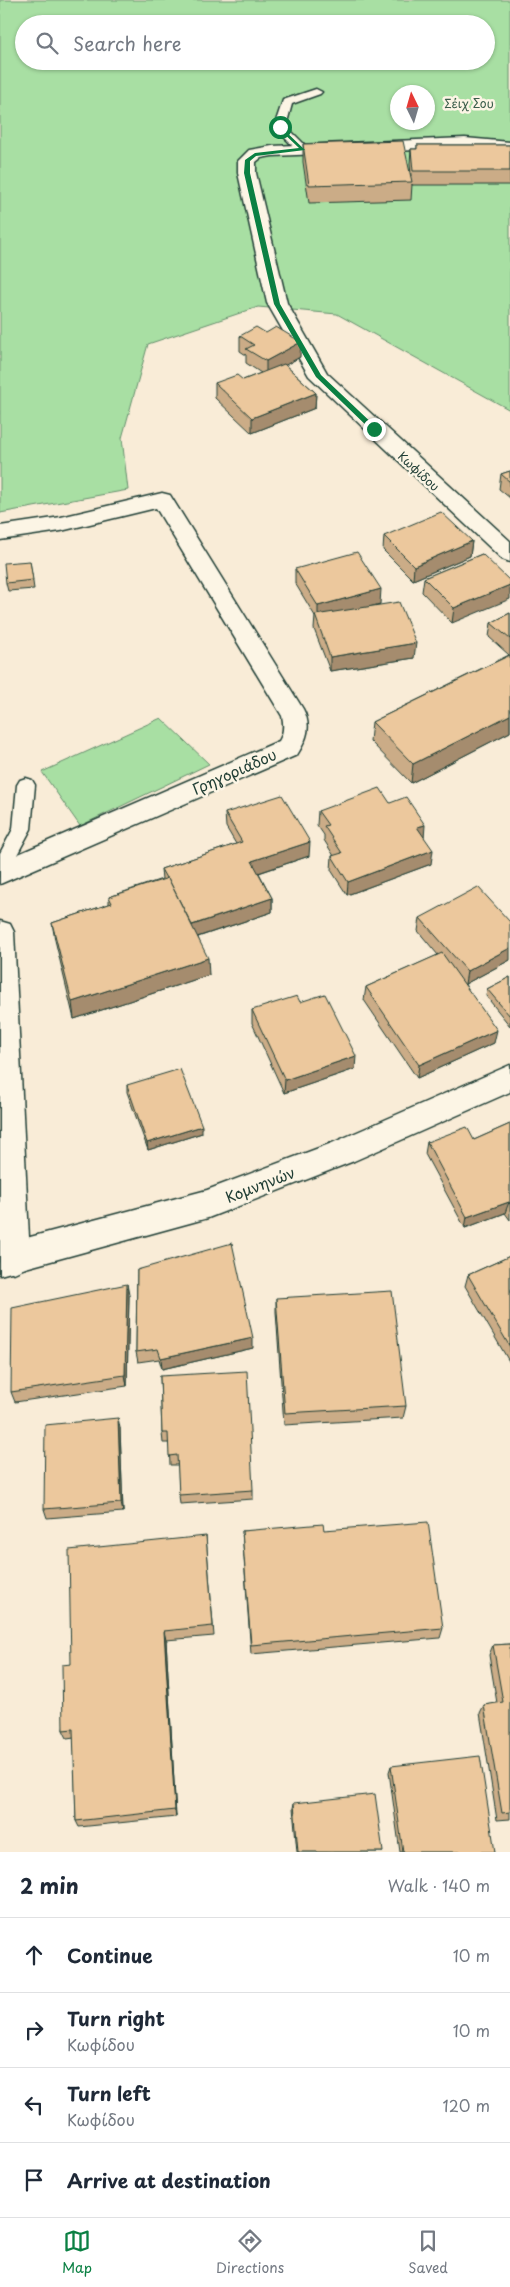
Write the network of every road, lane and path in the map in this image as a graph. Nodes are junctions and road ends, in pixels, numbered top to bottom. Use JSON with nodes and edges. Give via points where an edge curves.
{"nodes":[{"id":1,"x":316,"y":92,"type":"dead end"},
{"id":2,"x":510,"y":147,"type":"edge"},
{"id":3,"x":303,"y":150,"type":"junction"},
{"id":4,"x":0,"y":533,"type":"edge"},
{"id":5,"x":510,"y":554,"type":"edge"},
{"id":6,"x":26,"y":784,"type":"dead end"},
{"id":7,"x":0,"y":872,"type":"edge"},
{"id":8,"x":0,"y":932,"type":"edge"},
{"id":9,"x":510,"y":1078,"type":"edge"},
{"id":10,"x":7,"y":1259,"type":"edge"}],
"edges":[{"from":1,"to":3,"type":"lane","via":[[287,102],[280,127]]},
{"from":2,"to":3,"type":"street","name":"Κωφίδου","via":[[465,143]]},
{"from":3,"to":5,"type":"street","name":"Κωφίδου","via":[[255,154],[247,160],[247,173],[277,304],[319,376]]},
{"from":4,"to":7,"type":"street","name":"Γρηγοριάδου","via":[[61,524],[162,500],[297,724],[295,738],[288,748]]},
{"from":6,"to":7,"type":"lane","via":[[22,830]]},
{"from":8,"to":10,"type":"street"},
{"from":9,"to":10,"type":"street","name":"Κομνηνών","via":[[343,1152],[208,1204]]}]}
